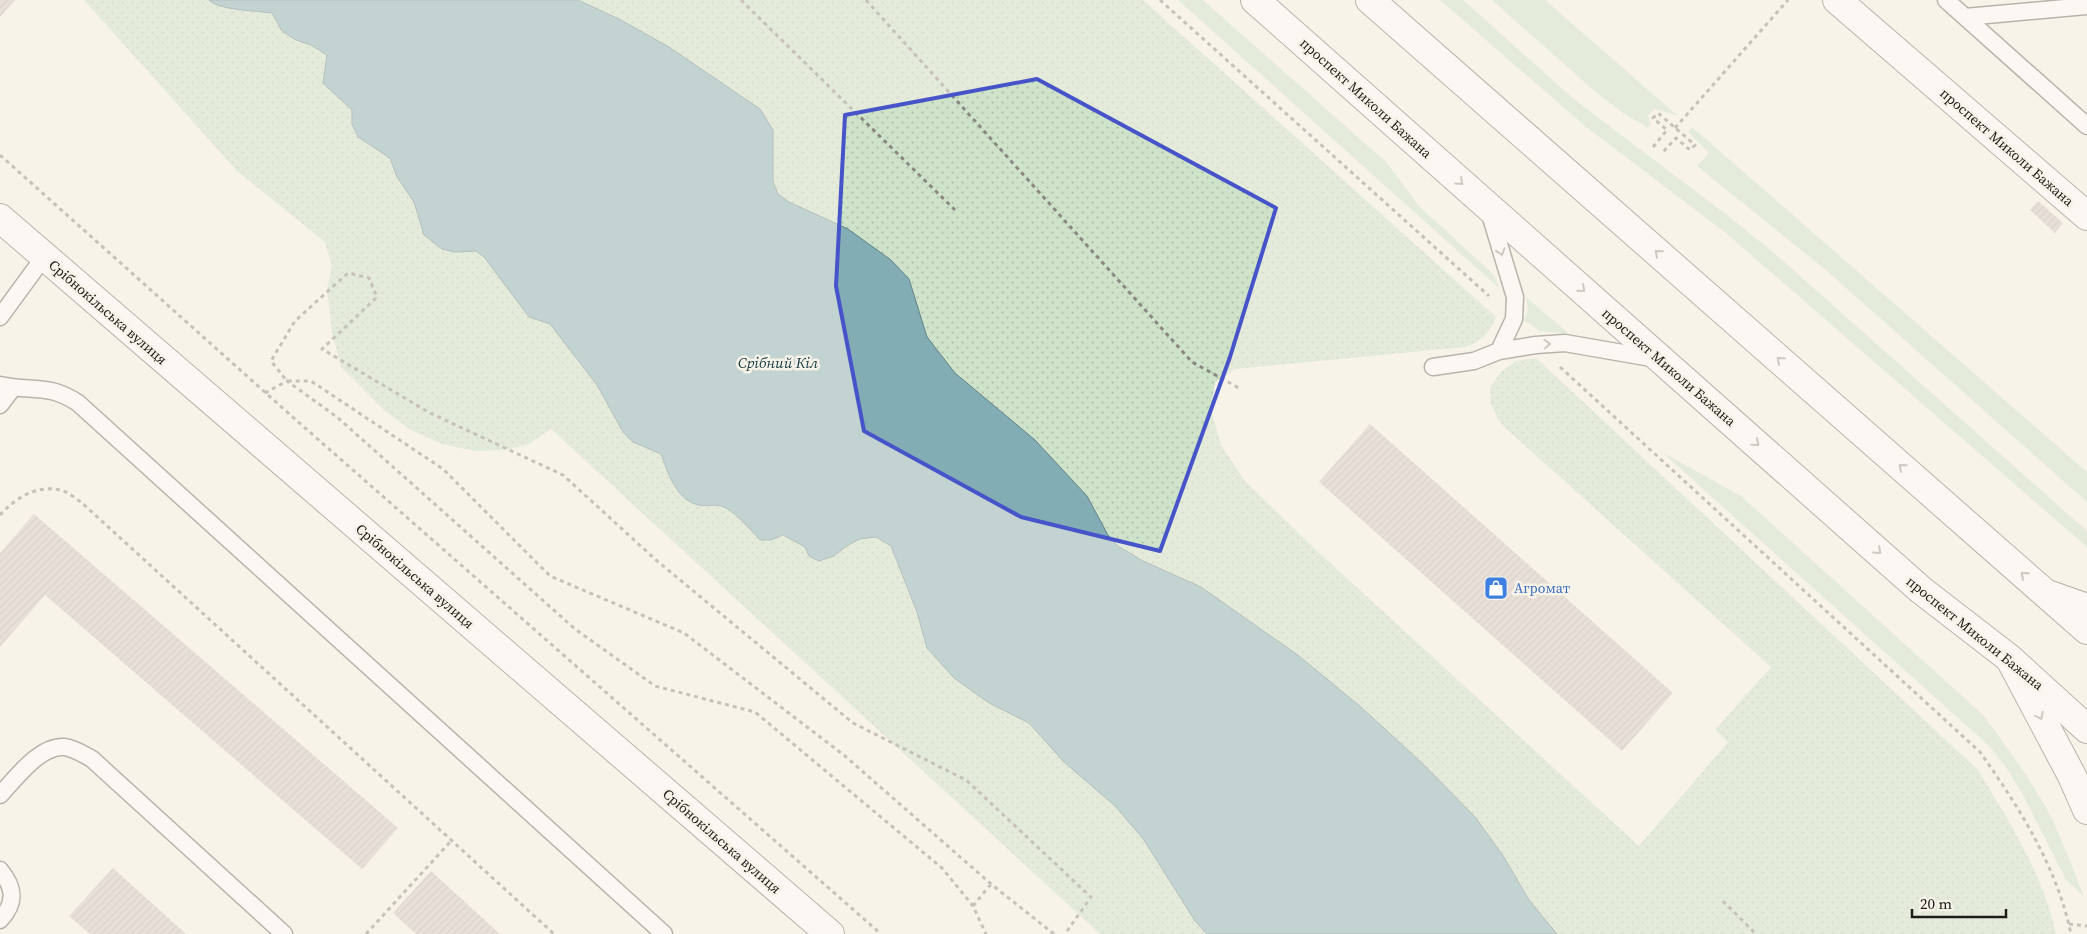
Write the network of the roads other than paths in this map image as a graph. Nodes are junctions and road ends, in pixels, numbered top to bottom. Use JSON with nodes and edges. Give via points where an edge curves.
{"nodes":[{"id":1,"x":1255,"y":0,"type":"edge"},
{"id":2,"x":1370,"y":0,"type":"edge"},
{"id":3,"x":1837,"y":0,"type":"edge"},
{"id":4,"x":1946,"y":0,"type":"edge"},
{"id":5,"x":2087,"y":6,"type":"edge"},
{"id":6,"x":1964,"y":17,"type":"junction"},
{"id":7,"x":2087,"y":126,"type":"edge"},
{"id":8,"x":1487,"y":205,"type":"junction"},
{"id":9,"x":2087,"y":216,"type":"edge"},
{"id":10,"x":0,"y":218,"type":"edge"},
{"id":11,"x":44,"y":257,"type":"junction"},
{"id":12,"x":0,"y":317,"type":"edge"},
{"id":13,"x":1499,"y":352,"type":"junction"},
{"id":14,"x":1661,"y":360,"type":"junction"},
{"id":15,"x":1433,"y":367,"type":"dead end"},
{"id":16,"x":7,"y":386,"type":"edge"},
{"id":17,"x":0,"y":405,"type":"edge"},
{"id":18,"x":2047,"y":594,"type":"junction"},
{"id":19,"x":2087,"y":608,"type":"edge"},
{"id":20,"x":2087,"y":630,"type":"edge"},
{"id":21,"x":2009,"y":658,"type":"junction"},
{"id":22,"x":2087,"y":729,"type":"edge"},
{"id":23,"x":0,"y":795,"type":"edge"},
{"id":24,"x":2087,"y":810,"type":"edge"},
{"id":25,"x":0,"y":870,"type":"edge"},
{"id":26,"x":0,"y":920,"type":"edge"},
{"id":27,"x":284,"y":934,"type":"edge"},
{"id":28,"x":664,"y":934,"type":"edge"},
{"id":29,"x":830,"y":934,"type":"edge"}],
"edges":[{"from":1,"to":8,"type":"main road","name":"проспект Миколи Бажана","one_way":true},
{"from":18,"to":2,"type":"main road","one_way":true},
{"from":3,"to":9,"type":"main road","name":"проспект Миколи Бажана"},
{"from":4,"to":6,"type":"lane"},
{"from":5,"to":6,"type":"lane"},
{"from":6,"to":7,"type":"lane"},
{"from":8,"to":13,"type":"lane","one_way":true,"via":[[1515,297],[1514,319]]},
{"from":8,"to":14,"type":"main road","name":"проспект Миколи Бажана","one_way":true},
{"from":10,"to":11,"type":"main road","name":"Срібнокільська вулиця"},
{"from":11,"to":12,"type":"lane"},
{"from":11,"to":29,"type":"main road","name":"Срібнокільська вулиця"},
{"from":13,"to":14,"type":"lane","one_way":true,"via":[[1565,343]]},
{"from":13,"to":15,"type":"lane","via":[[1474,361]]},
{"from":14,"to":21,"type":"main road","name":"проспект Миколи Бажана","one_way":true,"via":[[1921,590]]},
{"from":16,"to":17,"type":"lane"},
{"from":16,"to":28,"type":"lane","via":[[48,389],[65,394],[78,403]]},
{"from":18,"to":19,"type":"main road"},
{"from":18,"to":20,"type":"main road"},
{"from":21,"to":22,"type":"main road","name":"проспект Миколи Бажана"},
{"from":21,"to":24,"type":"main road","one_way":true},
{"from":23,"to":27,"type":"lane","via":[[45,752],[62,747],[78,750],[92,759]]},
{"from":25,"to":26,"type":"lane","via":[[10,888],[12,900],[8,912]]}]}
